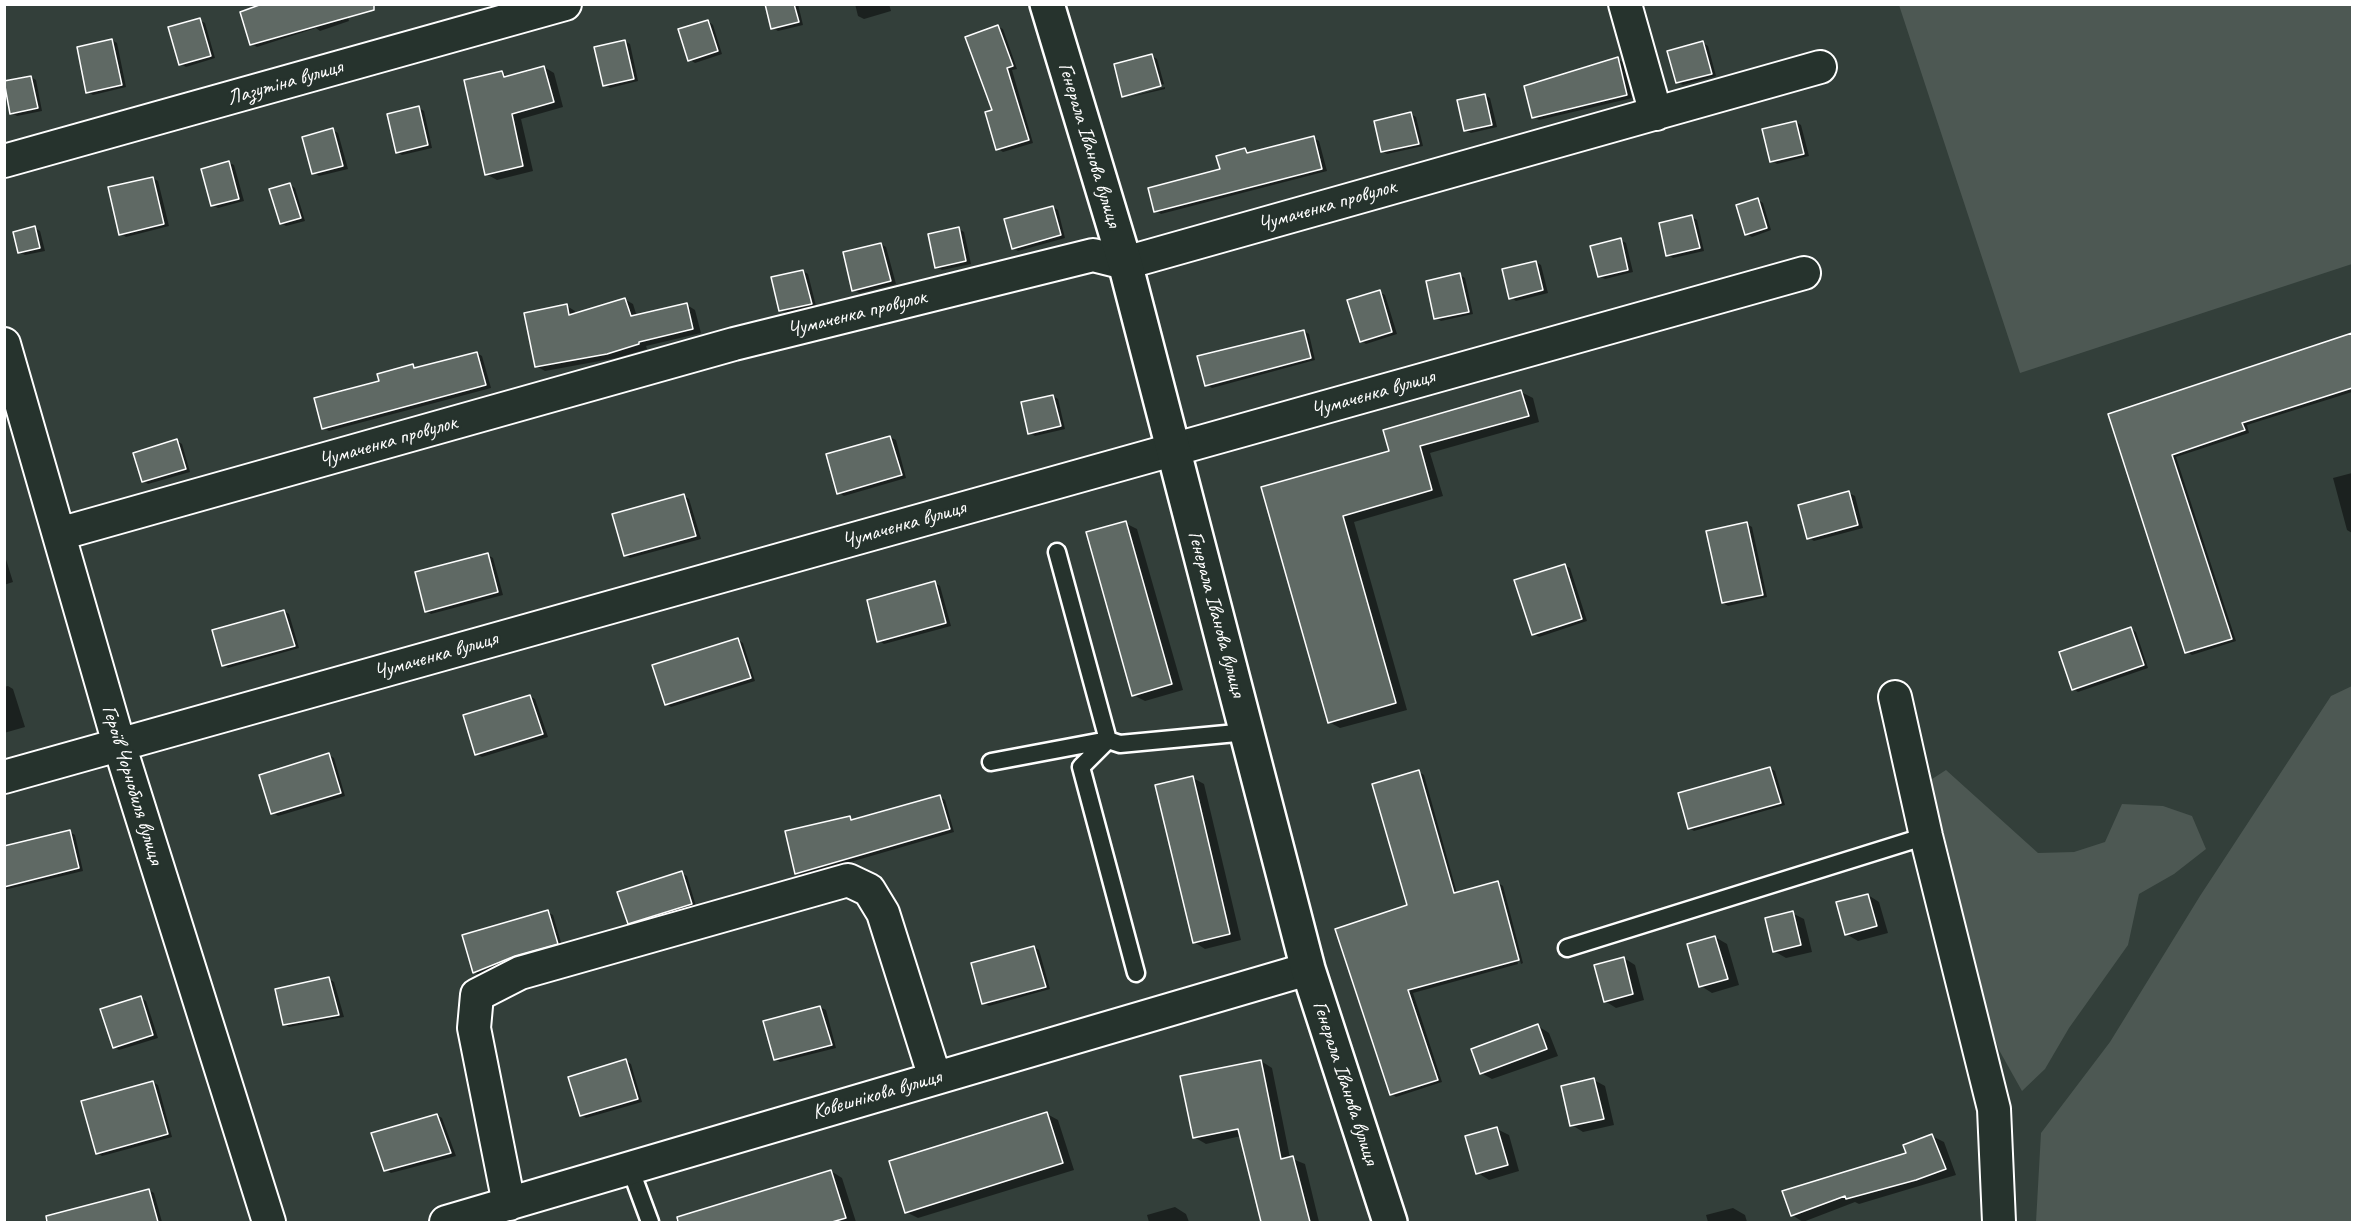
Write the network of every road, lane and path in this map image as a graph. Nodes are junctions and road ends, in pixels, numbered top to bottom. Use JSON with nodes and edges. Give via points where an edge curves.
{"nodes":[{"id":1,"x":565,"y":4,"type":"edge"},
{"id":2,"x":1047,"y":4,"type":"edge"},
{"id":3,"x":1625,"y":4,"type":"edge"},
{"id":4,"x":1820,"y":67,"type":"dead end"},
{"id":5,"x":1656,"y":114,"type":"junction"},
{"id":6,"x":4,"y":161,"type":"edge"},
{"id":7,"x":1125,"y":263,"type":"junction"},
{"id":8,"x":1804,"y":273,"type":"dead end"},
{"id":9,"x":4,"y":344,"type":"edge"},
{"id":10,"x":16,"y":432,"type":"edge"},
{"id":11,"x":1174,"y":450,"type":"junction"},
{"id":12,"x":59,"y":534,"type":"junction"},
{"id":13,"x":1057,"y":552,"type":"dead end"},
{"id":14,"x":1895,"y":697,"type":"dead end"},
{"id":15,"x":1247,"y":732,"type":"junction"},
{"id":16,"x":1108,"y":740,"type":"junction"},
{"id":17,"x":119,"y":744,"type":"junction"},
{"id":18,"x":991,"y":762,"type":"dead end"},
{"id":19,"x":4,"y":777,"type":"edge"},
{"id":20,"x":1926,"y":836,"type":"junction"},
{"id":21,"x":1567,"y":948,"type":"dead end"},
{"id":22,"x":1308,"y":969,"type":"junction"},
{"id":23,"x":1136,"y":973,"type":"dead end"},
{"id":24,"x":935,"y":1078,"type":"junction"},
{"id":25,"x":630,"y":1168,"type":"junction"},
{"id":26,"x":509,"y":1204,"type":"junction"},
{"id":27,"x":269,"y":1222,"type":"edge"},
{"id":28,"x":446,"y":1222,"type":"edge"},
{"id":29,"x":650,"y":1222,"type":"edge"},
{"id":30,"x":1390,"y":1222,"type":"edge"},
{"id":31,"x":1999,"y":1222,"type":"edge"}],
"edges":[{"from":1,"to":6,"type":"street","name":"Лазутіна вулиця"},
{"from":2,"to":7,"type":"street","name":"Генерала Іванова вулиця"},
{"from":3,"to":5,"type":"street"},
{"from":4,"to":5,"type":"street","name":"Чумаченка провулок"},
{"from":5,"to":7,"type":"street","name":"Чумаченка провулок"},
{"from":7,"to":11,"type":"street","name":"Генерала Іванова вулиця"},
{"from":7,"to":12,"type":"street","name":"Чумаченка провулок","via":[[1093,255],[734,344]]},
{"from":8,"to":11,"type":"street","name":"Чумаченка вулиця"},
{"from":9,"to":10,"type":"street","name":"Героїв Чорнобиля вулиця"},
{"from":10,"to":12,"type":"street","name":"Героїв Чорнобиля вулиця"},
{"from":11,"to":15,"type":"street","name":"Генерала Іванова вулиця"},
{"from":11,"to":17,"type":"street","name":"Чумаченка вулиця"},
{"from":12,"to":17,"type":"street","name":"Героїв Чорнобиля вулиця"},
{"from":13,"to":16,"type":"lane"},
{"from":14,"to":20,"type":"street"},
{"from":15,"to":16,"type":"lane","via":[[1120,744]]},
{"from":15,"to":22,"type":"street","name":"Генерала Іванова вулиця"},
{"from":16,"to":18,"type":"lane"},
{"from":16,"to":23,"type":"lane","via":[[1081,767]]},
{"from":17,"to":19,"type":"street","name":"Чумаченка вулиця"},
{"from":17,"to":27,"type":"street","name":"Героїв Чорнобиля вулиця"},
{"from":20,"to":21,"type":"lane"},
{"from":20,"to":31,"type":"street","via":[[1994,1109]]},
{"from":22,"to":24,"type":"street","name":"Ковешнікова вулиця"},
{"from":22,"to":30,"type":"street","name":"Генерала Іванова вулиця"},
{"from":24,"to":25,"type":"street","name":"Ковешнікова вулиця"},
{"from":24,"to":26,"type":"street","via":[[883,913],[869,890],[848,880],[520,973],[477,995],[474,1028]]},
{"from":25,"to":26,"type":"street","name":"Ковешнікова вулиця"},
{"from":25,"to":29,"type":"lane"},
{"from":26,"to":28,"type":"street","name":"Ковешнікова вулиця"}]}
